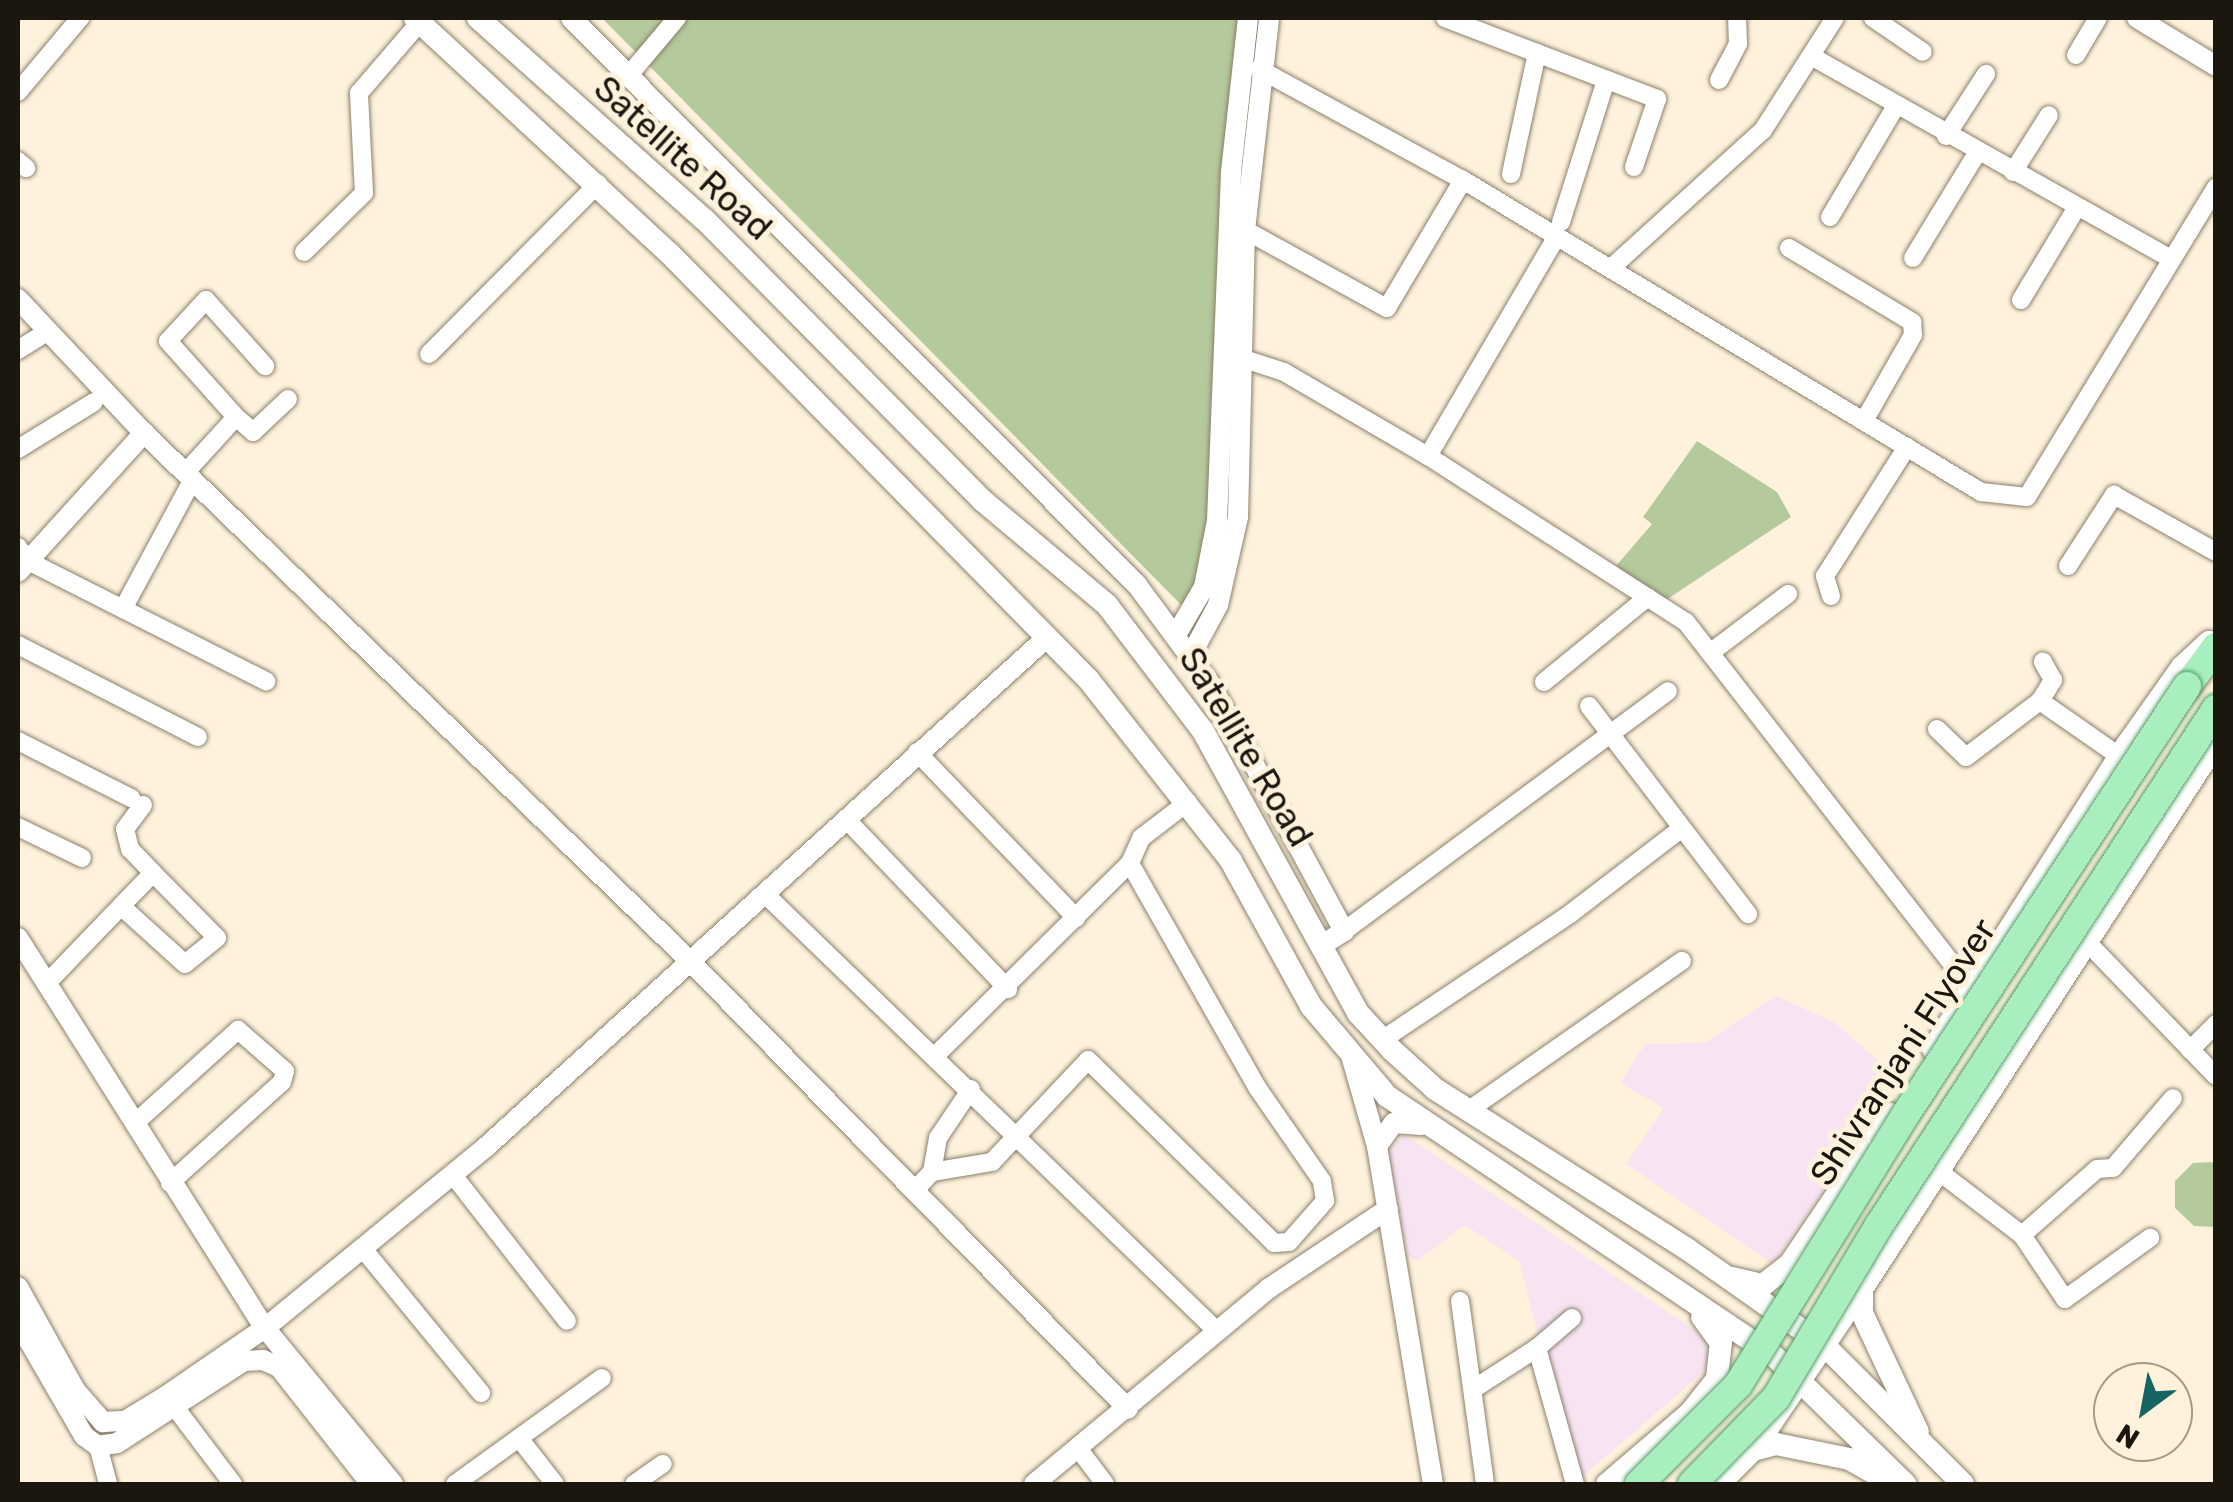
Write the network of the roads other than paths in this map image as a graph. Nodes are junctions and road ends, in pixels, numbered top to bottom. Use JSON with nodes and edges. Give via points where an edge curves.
{"nodes":[{"id":1,"x":80,"y":18,"type":"edge"},
{"id":2,"x":478,"y":18,"type":"edge"},
{"id":3,"x":572,"y":18,"type":"edge"},
{"id":4,"x":678,"y":18,"type":"edge"},
{"id":5,"x":1248,"y":18,"type":"edge"},
{"id":6,"x":1270,"y":18,"type":"edge"},
{"id":7,"x":1445,"y":18,"type":"edge"},
{"id":8,"x":1737,"y":18,"type":"edge"},
{"id":9,"x":1835,"y":18,"type":"edge"},
{"id":10,"x":1873,"y":18,"type":"edge"},
{"id":11,"x":2098,"y":18,"type":"edge"},
{"id":12,"x":2137,"y":18,"type":"edge"},
{"id":13,"x":2158,"y":18,"type":"edge"},
{"id":14,"x":418,"y":20,"type":"edge"},
{"id":15,"x":1923,"y":52,"type":"dead end"},
{"id":16,"x":1537,"y":53,"type":"junction"},
{"id":17,"x":2076,"y":55,"type":"dead end"},
{"id":18,"x":2213,"y":55,"type":"edge"},
{"id":19,"x":1811,"y":56,"type":"junction"},
{"id":20,"x":1259,"y":69,"type":"junction"},
{"id":21,"x":1986,"y":74,"type":"dead end"},
{"id":22,"x":629,"y":75,"type":"junction"},
{"id":23,"x":1606,"y":80,"type":"junction"},
{"id":24,"x":1719,"y":80,"type":"dead end"},
{"id":25,"x":18,"y":92,"type":"edge"},
{"id":26,"x":1896,"y":106,"type":"junction"},
{"id":27,"x":2049,"y":115,"type":"dead end"},
{"id":28,"x":1946,"y":136,"type":"junction"},
{"id":29,"x":1977,"y":153,"type":"junction"},
{"id":30,"x":1634,"y":167,"type":"dead end"},
{"id":31,"x":2013,"y":172,"type":"junction"},
{"id":32,"x":1510,"y":174,"type":"dead end"},
{"id":33,"x":1462,"y":180,"type":"junction"},
{"id":34,"x":598,"y":184,"type":"junction"},
{"id":35,"x":2216,"y":188,"type":"edge"},
{"id":36,"x":2077,"y":207,"type":"junction"},
{"id":37,"x":1830,"y":217,"type":"dead end"},
{"id":38,"x":1559,"y":229,"type":"junction"},
{"id":39,"x":1245,"y":230,"type":"junction"},
{"id":40,"x":1789,"y":248,"type":"dead end"},
{"id":41,"x":304,"y":252,"type":"dead end"},
{"id":42,"x":1913,"y":258,"type":"dead end"},
{"id":43,"x":2172,"y":259,"type":"junction"},
{"id":44,"x":1612,"y":268,"type":"junction"},
{"id":45,"x":18,"y":298,"type":"edge"},
{"id":46,"x":2021,"y":300,"type":"dead end"},
{"id":47,"x":49,"y":331,"type":"junction"},
{"id":48,"x":18,"y":350,"type":"edge"},
{"id":49,"x":430,"y":354,"type":"dead end"},
{"id":50,"x":1235,"y":356,"type":"junction"},
{"id":51,"x":265,"y":366,"type":"dead end"},
{"id":52,"x":288,"y":399,"type":"dead end"},
{"id":53,"x":94,"y":402,"type":"dead end"},
{"id":54,"x":236,"y":417,"type":"junction"},
{"id":55,"x":1864,"y":420,"type":"junction"},
{"id":56,"x":144,"y":433,"type":"junction"},
{"id":57,"x":1907,"y":447,"type":"junction"},
{"id":58,"x":18,"y":449,"type":"edge"},
{"id":59,"x":1428,"y":456,"type":"junction"},
{"id":60,"x":189,"y":476,"type":"junction"},
{"id":61,"x":2216,"y":552,"type":"edge"},
{"id":62,"x":21,"y":560,"type":"edge"},
{"id":63,"x":2068,"y":566,"type":"dead end"},
{"id":64,"x":1131,"y":579,"type":"junction"},
{"id":65,"x":1788,"y":594,"type":"dead end"},
{"id":66,"x":1648,"y":596,"type":"junction"},
{"id":67,"x":1831,"y":596,"type":"dead end"},
{"id":68,"x":1105,"y":604,"type":"junction"},
{"id":69,"x":123,"y":609,"type":"junction"},
{"id":70,"x":1176,"y":635,"type":"junction"},
{"id":71,"x":2216,"y":636,"type":"edge"},
{"id":72,"x":1044,"y":639,"type":"junction"},
{"id":73,"x":18,"y":645,"type":"edge"},
{"id":74,"x":2216,"y":647,"type":"edge"},
{"id":75,"x":1710,"y":654,"type":"junction"},
{"id":76,"x":1191,"y":656,"type":"junction"},
{"id":77,"x":2043,"y":662,"type":"dead end"},
{"id":78,"x":266,"y":681,"type":"dead end"},
{"id":79,"x":1544,"y":682,"type":"dead end"},
{"id":80,"x":1668,"y":691,"type":"dead end"},
{"id":81,"x":2040,"y":701,"type":"junction"},
{"id":82,"x":1589,"y":706,"type":"dead end"},
{"id":83,"x":2216,"y":709,"type":"edge"},
{"id":84,"x":1938,"y":729,"type":"dead end"},
{"id":85,"x":1607,"y":730,"type":"junction"},
{"id":86,"x":198,"y":737,"type":"dead end"},
{"id":87,"x":18,"y":741,"type":"edge"},
{"id":88,"x":2216,"y":743,"type":"edge"},
{"id":89,"x":916,"y":752,"type":"junction"},
{"id":90,"x":2119,"y":756,"type":"junction"},
{"id":91,"x":1188,"y":802,"type":"junction"},
{"id":92,"x":846,"y":820,"type":"junction"},
{"id":93,"x":18,"y":827,"type":"edge"},
{"id":94,"x":1682,"y":828,"type":"junction"},
{"id":95,"x":82,"y":858,"type":"dead end"},
{"id":96,"x":1130,"y":862,"type":"junction"},
{"id":97,"x":153,"y":873,"type":"junction"},
{"id":98,"x":764,"y":894,"type":"junction"},
{"id":99,"x":121,"y":906,"type":"junction"},
{"id":100,"x":1748,"y":914,"type":"dead end"},
{"id":101,"x":1076,"y":918,"type":"junction"},
{"id":102,"x":1344,"y":930,"type":"junction"},
{"id":103,"x":18,"y":938,"type":"edge"},
{"id":104,"x":2086,"y":941,"type":"junction"},
{"id":105,"x":1321,"y":946,"type":"junction"},
{"id":106,"x":1682,"y":961,"type":"dead end"},
{"id":107,"x":691,"y":962,"type":"junction"},
{"id":108,"x":46,"y":984,"type":"junction"},
{"id":109,"x":1971,"y":988,"type":"junction"},
{"id":110,"x":1008,"y":989,"type":"junction"},
{"id":111,"x":2216,"y":1024,"type":"edge"},
{"id":112,"x":1382,"y":1040,"type":"junction"},
{"id":113,"x":2190,"y":1050,"type":"junction"},
{"id":114,"x":936,"y":1055,"type":"junction"},
{"id":115,"x":1352,"y":1059,"type":"junction"},
{"id":116,"x":2216,"y":1076,"type":"edge"},
{"id":117,"x":970,"y":1089,"type":"junction"},
{"id":118,"x":2173,"y":1098,"type":"dead end"},
{"id":119,"x":1469,"y":1110,"type":"junction"},
{"id":120,"x":135,"y":1123,"type":"junction"},
{"id":121,"x":1422,"y":1125,"type":"junction"},
{"id":122,"x":1020,"y":1137,"type":"junction"},
{"id":123,"x":1377,"y":1146,"type":"junction"},
{"id":124,"x":1937,"y":1170,"type":"junction"},
{"id":125,"x":932,"y":1172,"type":"junction"},
{"id":126,"x":453,"y":1175,"type":"junction"},
{"id":127,"x":170,"y":1182,"type":"junction"},
{"id":128,"x":916,"y":1189,"type":"junction"},
{"id":129,"x":1388,"y":1208,"type":"junction"},
{"id":130,"x":2022,"y":1236,"type":"junction"},
{"id":131,"x":2150,"y":1238,"type":"dead end"},
{"id":132,"x":1687,"y":1249,"type":"junction"},
{"id":133,"x":364,"y":1250,"type":"junction"},
{"id":134,"x":1790,"y":1264,"type":"junction"},
{"id":135,"x":1662,"y":1282,"type":"junction"},
{"id":136,"x":18,"y":1287,"type":"edge"},
{"id":137,"x":1862,"y":1289,"type":"junction"},
{"id":138,"x":1460,"y":1302,"type":"dead end"},
{"id":139,"x":1762,"y":1306,"type":"junction"},
{"id":140,"x":1572,"y":1318,"type":"dead end"},
{"id":141,"x":567,"y":1321,"type":"dead end"},
{"id":142,"x":18,"y":1322,"type":"edge"},
{"id":143,"x":265,"y":1328,"type":"junction"},
{"id":144,"x":1218,"y":1332,"type":"junction"},
{"id":145,"x":1742,"y":1336,"type":"junction"},
{"id":146,"x":1825,"y":1346,"type":"junction"},
{"id":147,"x":1537,"y":1348,"type":"junction"},
{"id":148,"x":263,"y":1360,"type":"junction"},
{"id":149,"x":602,"y":1378,"type":"dead end"},
{"id":150,"x":1718,"y":1379,"type":"junction"},
{"id":151,"x":1801,"y":1381,"type":"junction"},
{"id":152,"x":1475,"y":1388,"type":"junction"},
{"id":153,"x":481,"y":1393,"type":"dead end"},
{"id":154,"x":174,"y":1406,"type":"junction"},
{"id":155,"x":1128,"y":1409,"type":"junction"},
{"id":156,"x":104,"y":1422,"type":"junction"},
{"id":157,"x":520,"y":1438,"type":"junction"},
{"id":158,"x":98,"y":1446,"type":"junction"},
{"id":159,"x":1752,"y":1450,"type":"junction"},
{"id":160,"x":1927,"y":1451,"type":"junction"},
{"id":161,"x":1080,"y":1452,"type":"junction"},
{"id":162,"x":662,"y":1464,"type":"dead end"},
{"id":163,"x":108,"y":1484,"type":"edge"},
{"id":164,"x":234,"y":1484,"type":"edge"},
{"id":165,"x":371,"y":1484,"type":"edge"},
{"id":166,"x":393,"y":1484,"type":"edge"},
{"id":167,"x":455,"y":1484,"type":"edge"},
{"id":168,"x":554,"y":1484,"type":"edge"},
{"id":169,"x":634,"y":1484,"type":"edge"},
{"id":170,"x":1034,"y":1484,"type":"edge"},
{"id":171,"x":1105,"y":1484,"type":"edge"},
{"id":172,"x":1433,"y":1484,"type":"edge"},
{"id":173,"x":1484,"y":1484,"type":"edge"},
{"id":174,"x":1575,"y":1484,"type":"edge"},
{"id":175,"x":1608,"y":1484,"type":"edge"},
{"id":176,"x":1639,"y":1484,"type":"edge"},
{"id":177,"x":1692,"y":1484,"type":"edge"},
{"id":178,"x":1720,"y":1484,"type":"edge"},
{"id":179,"x":1894,"y":1484,"type":"edge"},
{"id":180,"x":1905,"y":1484,"type":"edge"},
{"id":181,"x":1963,"y":1484,"type":"edge"}],
"edges":[{"from":1,"to":25,"type":"street"},
{"from":2,"to":68,"type":"main road","name":"Satellite Road","via":[[705,220],[982,500]]},
{"from":3,"to":22,"type":"street"},
{"from":4,"to":22,"type":"street"},
{"from":5,"to":50,"type":"street","via":[[1231,172]]},
{"from":6,"to":20,"type":"street"},
{"from":7,"to":16,"type":"street"},
{"from":8,"to":24,"type":"street","via":[[1738,44]]},
{"from":9,"to":19,"type":"street"},
{"from":10,"to":15,"type":"street"},
{"from":11,"to":17,"type":"street"},
{"from":12,"to":18,"type":"street"},
{"from":13,"to":18,"type":"street"},
{"from":14,"to":34,"type":"main road","name":"Satellite Road"},
{"from":14,"to":41,"type":"street","via":[[359,93],[364,192]]},
{"from":16,"to":23,"type":"street"},
{"from":16,"to":32,"type":"street"},
{"from":19,"to":26,"type":"street"},
{"from":19,"to":44,"type":"street","via":[[1763,130]]},
{"from":20,"to":33,"type":"street"},
{"from":20,"to":39,"type":"street"},
{"from":21,"to":28,"type":"street"},
{"from":22,"to":64,"type":"street"},
{"from":23,"to":30,"type":"street","via":[[1657,99]]},
{"from":23,"to":38,"type":"street"},
{"from":26,"to":28,"type":"street"},
{"from":26,"to":37,"type":"street"},
{"from":27,"to":31,"type":"street"},
{"from":28,"to":29,"type":"street"},
{"from":29,"to":31,"type":"street"},
{"from":29,"to":42,"type":"street"},
{"from":31,"to":36,"type":"street"},
{"from":33,"to":38,"type":"street"},
{"from":33,"to":39,"type":"street","via":[[1387,308]]},
{"from":34,"to":49,"type":"street"},
{"from":34,"to":72,"type":"main road","name":"Satellite Road"},
{"from":35,"to":43,"type":"street"},
{"from":36,"to":43,"type":"street"},
{"from":36,"to":46,"type":"street"},
{"from":38,"to":44,"type":"street"},
{"from":38,"to":59,"type":"street"},
{"from":39,"to":50,"type":"street"},
{"from":40,"to":55,"type":"street","via":[[1914,328]]},
{"from":43,"to":57,"type":"street","via":[[2027,497],[1982,492]]},
{"from":44,"to":55,"type":"street"},
{"from":45,"to":47,"type":"street"},
{"from":47,"to":48,"type":"street"},
{"from":47,"to":56,"type":"street"},
{"from":50,"to":59,"type":"street","via":[[1284,372]]},
{"from":50,"to":70,"type":"street","via":[[1210,563],[1196,608]]},
{"from":50,"to":76,"type":"street","via":[[1232,558]]},
{"from":51,"to":54,"type":"street","via":[[206,300],[168,341]]},
{"from":52,"to":54,"type":"street","via":[[253,432]]},
{"from":53,"to":58,"type":"street"},
{"from":54,"to":60,"type":"street"},
{"from":55,"to":57,"type":"street"},
{"from":56,"to":60,"type":"street"},
{"from":56,"to":62,"type":"street"},
{"from":57,"to":67,"type":"street","via":[[1825,576]]},
{"from":59,"to":66,"type":"street"},
{"from":60,"to":69,"type":"street"},
{"from":60,"to":107,"type":"street"},
{"from":61,"to":63,"type":"street","via":[[2114,495]]},
{"from":62,"to":69,"type":"street"},
{"from":64,"to":68,"type":"street"},
{"from":64,"to":70,"type":"street"},
{"from":65,"to":75,"type":"street"},
{"from":66,"to":75,"type":"street","via":[[1686,622]]},
{"from":66,"to":79,"type":"street"},
{"from":68,"to":105,"type":"main road","name":"Satellite Road","via":[[1160,667],[1203,732]]},
{"from":69,"to":78,"type":"street"},
{"from":70,"to":76,"type":"street"},
{"from":71,"to":90,"type":"main road","via":[[2182,667]]},
{"from":72,"to":89,"type":"street"},
{"from":72,"to":91,"type":"main road","name":"Satellite Road","via":[[1136,733]]},
{"from":73,"to":86,"type":"street"},
{"from":74,"to":176,"type":"main road","name":"Shivranjani Flyover","bridge":true,"via":[[1906,1114],[1738,1385]]},
{"from":75,"to":109,"type":"street"},
{"from":76,"to":102,"type":"street"},
{"from":77,"to":81,"type":"street","via":[[2053,680]]},
{"from":80,"to":85,"type":"street"},
{"from":81,"to":84,"type":"street","via":[[1966,757]]},
{"from":81,"to":90,"type":"street"},
{"from":82,"to":85,"type":"street"},
{"from":83,"to":177,"type":"main road","name":"Shivranjani Flyover","bridge":true,"via":[[1878,1227],[1776,1398]]},
{"from":85,"to":94,"type":"street"},
{"from":85,"to":102,"type":"street"},
{"from":87,"to":97,"type":"street","via":[[137,802],[125,829],[130,848]]},
{"from":88,"to":104,"type":"main road"},
{"from":89,"to":92,"type":"street"},
{"from":89,"to":101,"type":"street"},
{"from":90,"to":109,"type":"main road"},
{"from":91,"to":96,"type":"street","via":[[1141,838]]},
{"from":91,"to":115,"type":"main road","name":"Satellite Road","via":[[1231,861],[1311,1006]]},
{"from":92,"to":98,"type":"street"},
{"from":92,"to":110,"type":"street"},
{"from":93,"to":95,"type":"street"},
{"from":94,"to":100,"type":"street"},
{"from":94,"to":112,"type":"street","via":[[1570,914]]},
{"from":96,"to":101,"type":"street"},
{"from":96,"to":122,"type":"street","via":[[1209,1007],[1328,1194],[1288,1242],[1274,1243],[1088,1060]]},
{"from":97,"to":99,"type":"street"},
{"from":97,"to":99,"type":"street","via":[[215,932],[212,946],[184,964]]},
{"from":98,"to":107,"type":"street"},
{"from":98,"to":114,"type":"street"},
{"from":99,"to":108,"type":"street"},
{"from":101,"to":110,"type":"street"},
{"from":102,"to":105,"type":"street"},
{"from":103,"to":108,"type":"street"},
{"from":104,"to":113,"type":"street"},
{"from":104,"to":124,"type":"main road"},
{"from":105,"to":112,"type":"main road","name":"Satellite Road"},
{"from":106,"to":119,"type":"street"},
{"from":107,"to":126,"type":"street"},
{"from":107,"to":128,"type":"street"},
{"from":108,"to":120,"type":"street"},
{"from":109,"to":134,"type":"main road"},
{"from":110,"to":114,"type":"street"},
{"from":111,"to":113,"type":"street"},
{"from":112,"to":119,"type":"main road","name":"Satellite Road"},
{"from":113,"to":116,"type":"street"},
{"from":114,"to":117,"type":"street"},
{"from":115,"to":121,"type":"main road","name":"Satellite Road"},
{"from":115,"to":123,"type":"street"},
{"from":117,"to":122,"type":"street"},
{"from":117,"to":125,"type":"street","via":[[938,1138]]},
{"from":118,"to":130,"type":"street","via":[[2113,1168],[2097,1170]]},
{"from":119,"to":132,"type":"main road","name":"Satellite Road"},
{"from":120,"to":127,"type":"street"},
{"from":120,"to":127,"type":"street","via":[[238,1030],[285,1072],[282,1082]]},
{"from":121,"to":123,"type":"street","via":[[1394,1122]]},
{"from":121,"to":135,"type":"main road","name":"Satellite Road"},
{"from":122,"to":125,"type":"street","via":[[992,1162]]},
{"from":122,"to":144,"type":"street"},
{"from":123,"to":129,"type":"street"},
{"from":124,"to":130,"type":"street"},
{"from":124,"to":137,"type":"main road"},
{"from":125,"to":128,"type":"street"},
{"from":126,"to":133,"type":"street"},
{"from":126,"to":141,"type":"street"},
{"from":127,"to":143,"type":"street"},
{"from":128,"to":155,"type":"street"},
{"from":129,"to":144,"type":"street","via":[[1268,1289]]},
{"from":129,"to":172,"type":"street"},
{"from":130,"to":131,"type":"street","via":[[2068,1308]]},
{"from":132,"to":134,"type":"main road","via":[[1743,1284],[1762,1285]]},
{"from":132,"to":139,"type":"main road","name":"Satellite Road"},
{"from":133,"to":143,"type":"street"},
{"from":133,"to":153,"type":"street"},
{"from":134,"to":139,"type":"main road"},
{"from":135,"to":145,"type":"main road","name":"Satellite Road"},
{"from":135,"to":150,"type":"main road","via":[[1721,1343]]},
{"from":136,"to":156,"type":"street","via":[[76,1390]]},
{"from":137,"to":146,"type":"main road"},
{"from":137,"to":160,"type":"main road","via":[[1862,1313]]},
{"from":138,"to":152,"type":"street"},
{"from":139,"to":145,"type":"main road"},
{"from":139,"to":146,"type":"main road","name":"Satellite Road"},
{"from":140,"to":147,"type":"street"},
{"from":142,"to":158,"type":"street","via":[[84,1436]]},
{"from":143,"to":148,"type":"street"},
{"from":143,"to":156,"type":"street","via":[[125,1421]]},
{"from":143,"to":166,"type":"street"},
{"from":144,"to":155,"type":"street"},
{"from":145,"to":150,"type":"main road"},
{"from":145,"to":151,"type":"main road","name":"Satellite Road"},
{"from":146,"to":151,"type":"main road"},
{"from":146,"to":160,"type":"main road","name":"Satellite Road"},
{"from":147,"to":152,"type":"street"},
{"from":147,"to":174,"type":"street"},
{"from":148,"to":154,"type":"street","via":[[244,1361]]},
{"from":148,"to":165,"type":"street","via":[[279,1367]]},
{"from":149,"to":157,"type":"street"},
{"from":150,"to":175,"type":"main road","via":[[1690,1413]]},
{"from":151,"to":159,"type":"main road"},
{"from":151,"to":180,"type":"main road","name":"Satellite Road"},
{"from":152,"to":173,"type":"street"},
{"from":154,"to":158,"type":"street","via":[[117,1444]]},
{"from":154,"to":164,"type":"street"},
{"from":155,"to":161,"type":"street"},
{"from":156,"to":158,"type":"street"},
{"from":157,"to":167,"type":"street"},
{"from":157,"to":168,"type":"street"},
{"from":158,"to":163,"type":"street"},
{"from":159,"to":178,"type":"main road"},
{"from":159,"to":179,"type":"main road","via":[[1801,1446],[1849,1459]]},
{"from":160,"to":181,"type":"main road","name":"Satellite Road"},
{"from":161,"to":170,"type":"street"},
{"from":161,"to":171,"type":"street"},
{"from":162,"to":169,"type":"street"}]}
